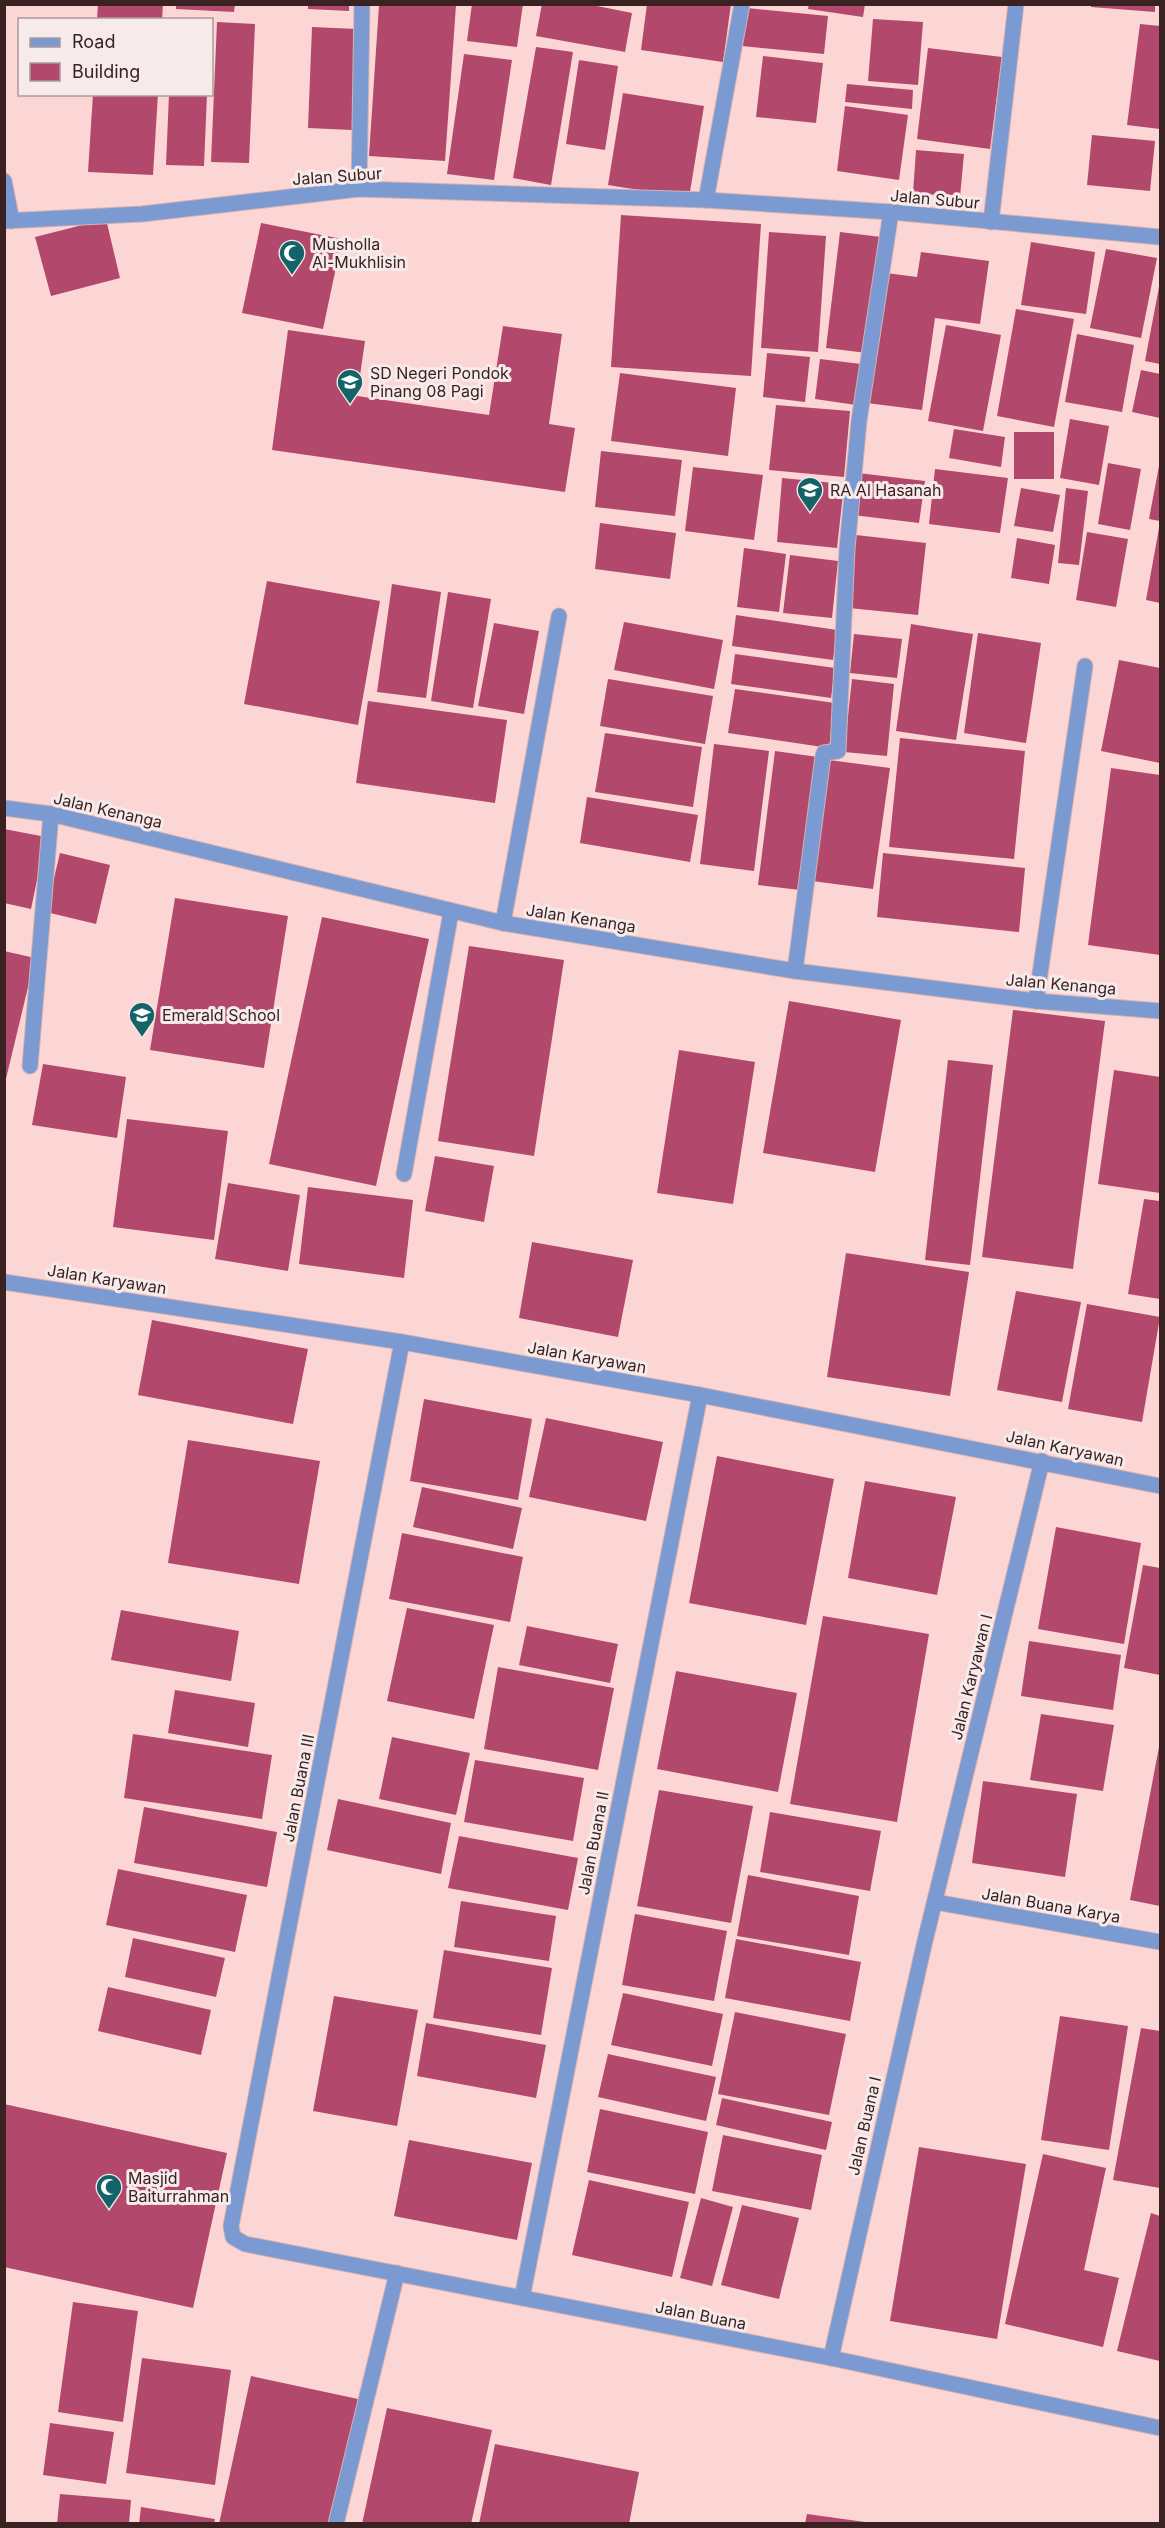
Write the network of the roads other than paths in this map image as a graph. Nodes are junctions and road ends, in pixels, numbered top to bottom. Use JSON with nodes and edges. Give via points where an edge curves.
{"nodes":[{"id":1,"x":362,"y":4,"type":"edge"},
{"id":2,"x":742,"y":4,"type":"edge"},
{"id":3,"x":1016,"y":4,"type":"edge"},
{"id":4,"x":4,"y":181,"type":"edge"},
{"id":5,"x":359,"y":189,"type":"junction"},
{"id":6,"x":706,"y":200,"type":"junction"},
{"id":7,"x":891,"y":212,"type":"junction"},
{"id":8,"x":8,"y":221,"type":"edge"},
{"id":9,"x":991,"y":222,"type":"junction"},
{"id":10,"x":1161,"y":237,"type":"edge"},
{"id":11,"x":559,"y":616,"type":"dead end"},
{"id":12,"x":1085,"y":666,"type":"dead end"},
{"id":13,"x":4,"y":808,"type":"edge"},
{"id":14,"x":51,"y":814,"type":"junction"},
{"id":15,"x":451,"y":912,"type":"junction"},
{"id":16,"x":503,"y":923,"type":"junction"},
{"id":17,"x":795,"y":971,"type":"junction"},
{"id":18,"x":1036,"y":1001,"type":"junction"},
{"id":19,"x":1161,"y":1011,"type":"edge"},
{"id":20,"x":30,"y":1066,"type":"dead end"},
{"id":21,"x":404,"y":1174,"type":"dead end"},
{"id":22,"x":4,"y":1282,"type":"edge"},
{"id":23,"x":402,"y":1342,"type":"junction"},
{"id":24,"x":700,"y":1395,"type":"junction"},
{"id":25,"x":1042,"y":1461,"type":"junction"},
{"id":26,"x":1161,"y":1486,"type":"edge"},
{"id":27,"x":934,"y":1902,"type":"junction"},
{"id":28,"x":1161,"y":1942,"type":"edge"},
{"id":29,"x":235,"y":2240,"type":"joint"},
{"id":30,"x":396,"y":2273,"type":"junction"},
{"id":31,"x":522,"y":2298,"type":"junction"},
{"id":32,"x":831,"y":2358,"type":"junction"},
{"id":33,"x":1161,"y":2428,"type":"edge"},
{"id":34,"x":336,"y":2523,"type":"edge"}],
"edges":[{"from":1,"to":5,"type":"street"},
{"from":2,"to":6,"type":"street"},
{"from":3,"to":9,"type":"street"},
{"from":4,"to":8,"type":"street","name":"Jalan Subur"},
{"from":5,"to":6,"type":"street","name":"Jalan Subur"},
{"from":5,"to":8,"type":"street","name":"Jalan Subur","via":[[142,214]]},
{"from":6,"to":7,"type":"street","name":"Jalan Subur"},
{"from":7,"to":9,"type":"street","name":"Jalan Subur"},
{"from":7,"to":17,"type":"street","via":[[859,421],[847,549],[838,751],[823,756]]},
{"from":9,"to":10,"type":"street","name":"Jalan Subur"},
{"from":11,"to":16,"type":"street"},
{"from":12,"to":18,"type":"street"},
{"from":13,"to":14,"type":"street","name":"Jalan Kenanga"},
{"from":14,"to":15,"type":"street","name":"Jalan Kenanga"},
{"from":14,"to":20,"type":"street"},
{"from":15,"to":16,"type":"street","name":"Jalan Kenanga"},
{"from":15,"to":21,"type":"street"},
{"from":16,"to":17,"type":"street","name":"Jalan Kenanga"},
{"from":17,"to":18,"type":"street","name":"Jalan Kenanga"},
{"from":18,"to":19,"type":"street","name":"Jalan Kenanga"},
{"from":22,"to":23,"type":"street","name":"Jalan Karyawan"},
{"from":23,"to":24,"type":"street","name":"Jalan Karyawan"},
{"from":23,"to":29,"type":"street","name":"Jalan Buana III","via":[[231,2226]]},
{"from":24,"to":25,"type":"street","name":"Jalan Karyawan"},
{"from":24,"to":31,"type":"street","name":"Jalan Buana II"},
{"from":25,"to":26,"type":"street","name":"Jalan Karyawan"},
{"from":25,"to":27,"type":"street","name":"Jalan Karyawan I"},
{"from":27,"to":28,"type":"street","name":"Jalan Buana Karya"},
{"from":27,"to":32,"type":"street","name":"Jalan Buana I"},
{"from":29,"to":30,"type":"street","name":"Jalan Buana"},
{"from":30,"to":31,"type":"street","name":"Jalan Buana"},
{"from":30,"to":34,"type":"street"},
{"from":31,"to":32,"type":"street","name":"Jalan Buana"},
{"from":32,"to":33,"type":"street","name":"Jalan Buana"}]}
